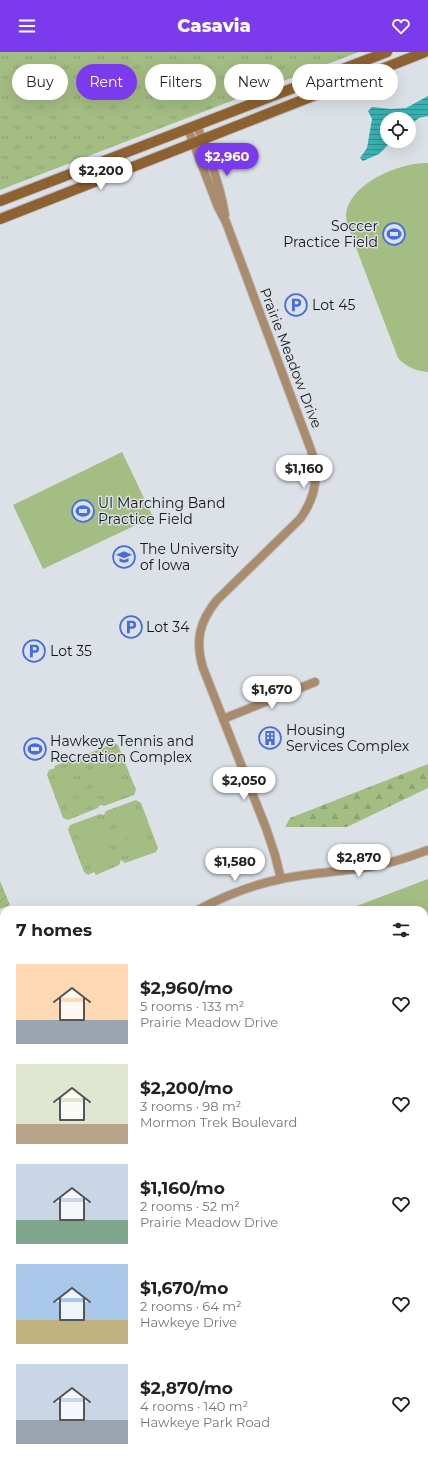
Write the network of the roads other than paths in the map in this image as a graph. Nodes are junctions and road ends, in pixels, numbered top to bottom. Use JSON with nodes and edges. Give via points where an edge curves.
{"nodes":[{"id":1,"x":386,"y":52,"type":"edge"},
{"id":2,"x":425,"y":52,"type":"edge"},
{"id":3,"x":193,"y":127,"type":"junction"},
{"id":4,"x":198,"y":141,"type":"junction"},
{"id":5,"x":0,"y":202,"type":"edge"},
{"id":6,"x":0,"y":219,"type":"edge"},
{"id":7,"x":315,"y":682,"type":"dead end"},
{"id":8,"x":222,"y":719,"type":"junction"},
{"id":9,"x":428,"y":850,"type":"edge"},
{"id":10,"x":281,"y":879,"type":"junction"},
{"id":11,"x":207,"y":906,"type":"edge"}],
"edges":[{"from":1,"to":3,"type":"main road"},
{"from":2,"to":4,"type":"main road"},
{"from":3,"to":4,"type":"street","name":"Prairie Meadow Drive"},
{"from":3,"to":5,"type":"main road"},
{"from":4,"to":6,"type":"main road"},
{"from":4,"to":8,"type":"street","name":"Prairie Meadow Drive","via":[[218,207],[226,222],[312,450],[317,479],[313,497],[303,514],[217,600],[202,624],[199,634],[200,658]]},
{"from":7,"to":8,"type":"street"},
{"from":8,"to":10,"type":"street","name":"Prairie Meadow Drive","via":[[268,835]]},
{"from":9,"to":10,"type":"street","via":[[391,863]]},
{"from":10,"to":11,"type":"street","via":[[246,889]]}]}
